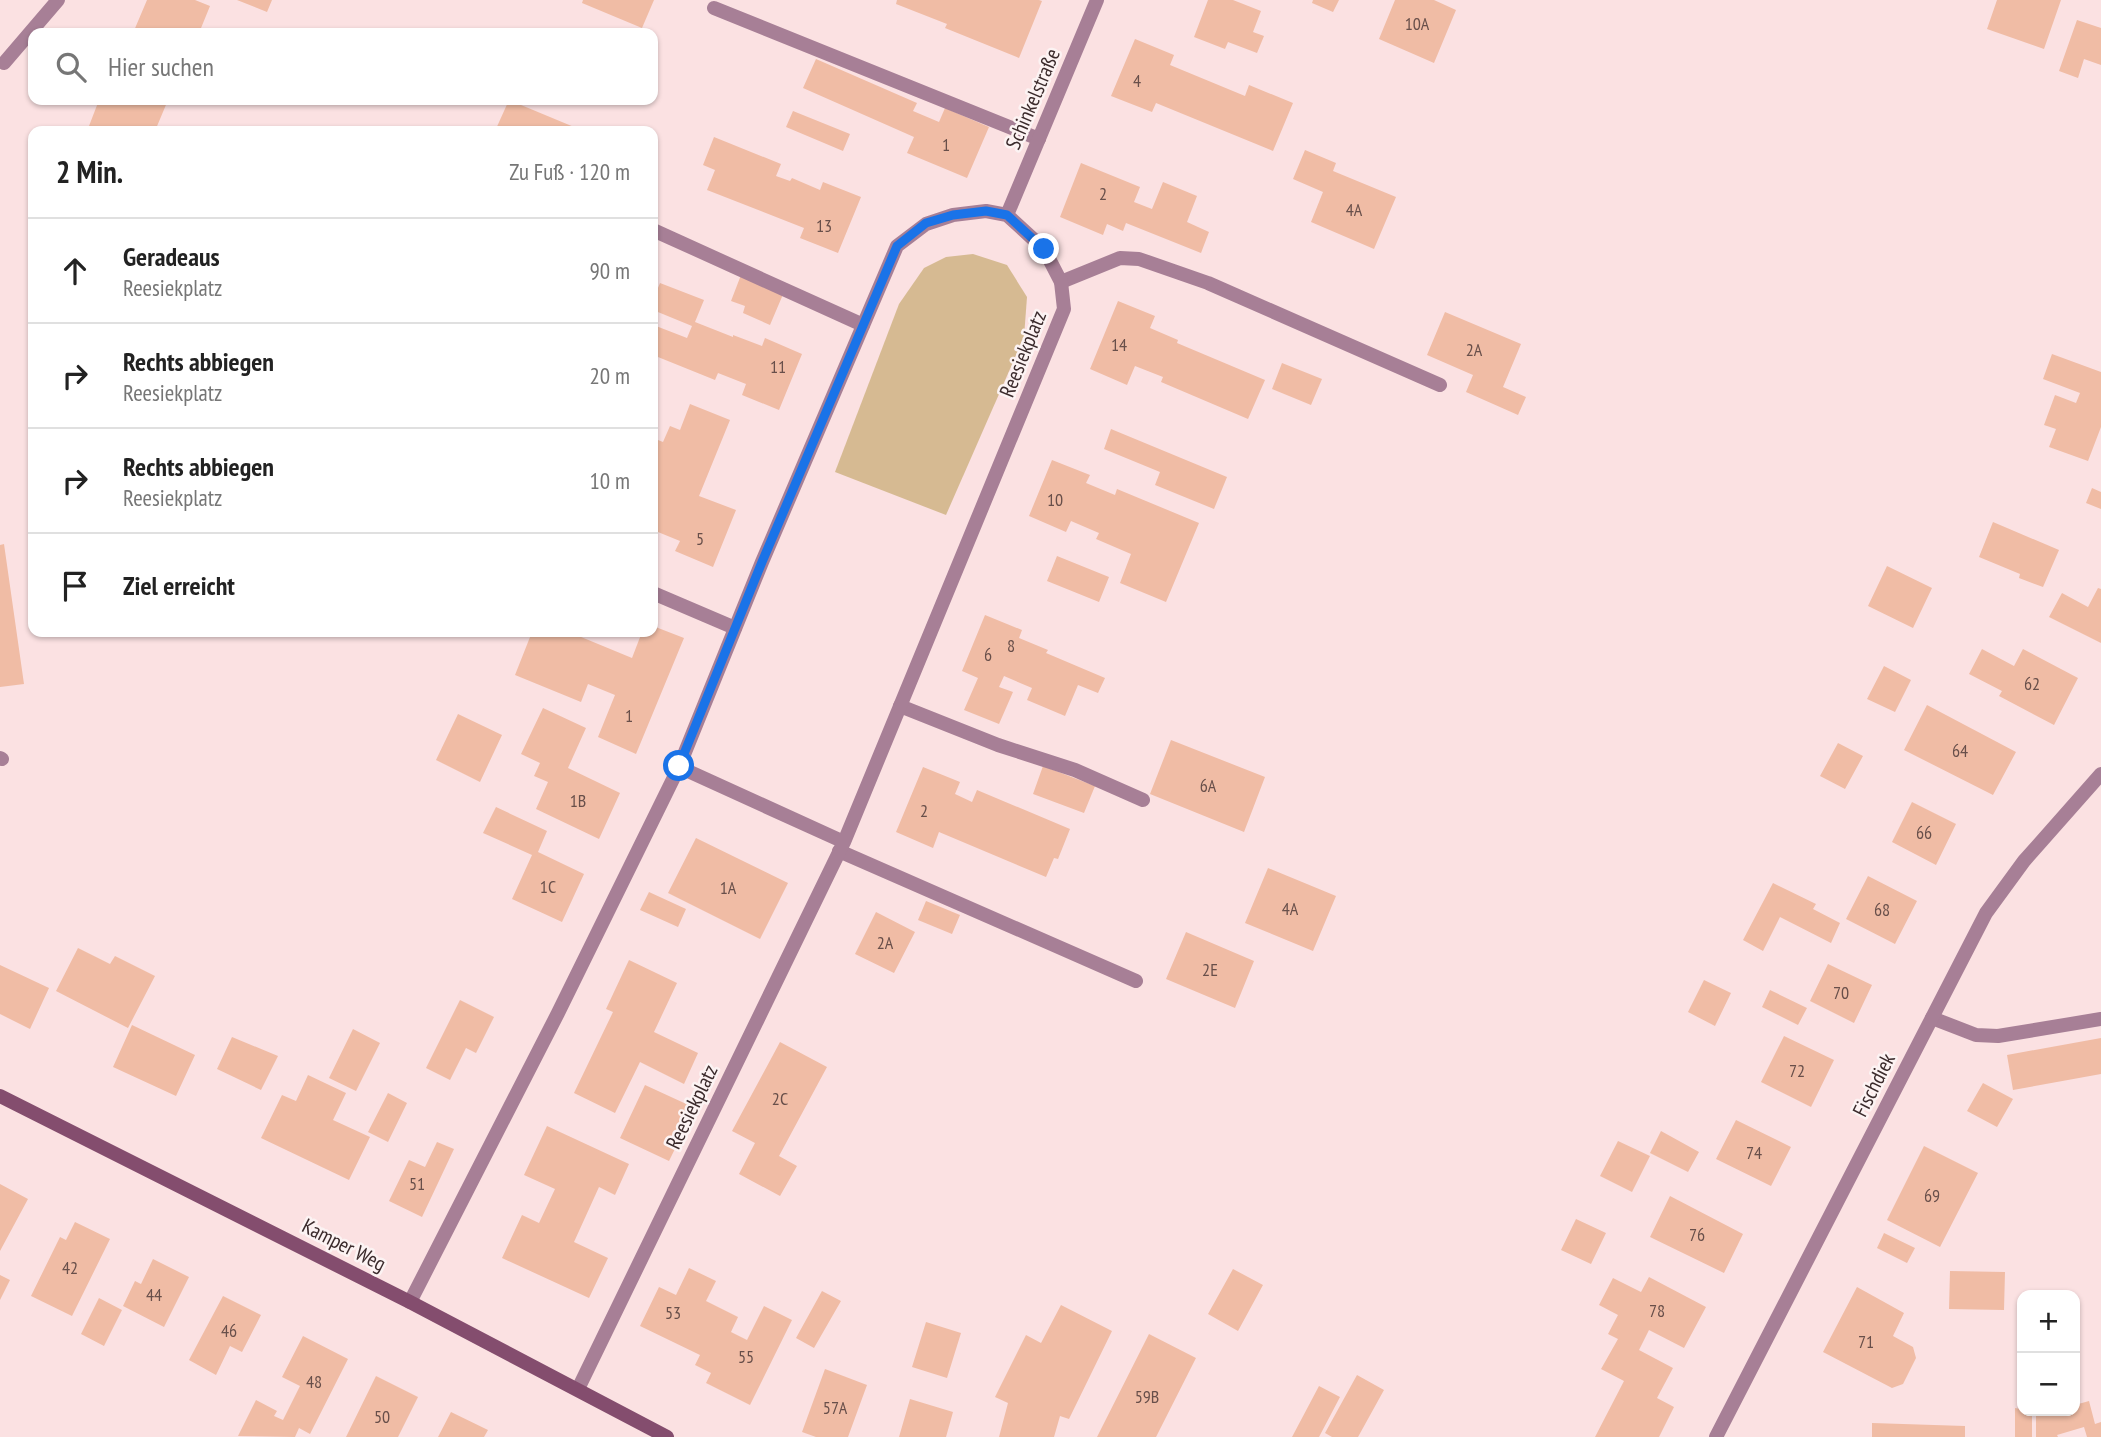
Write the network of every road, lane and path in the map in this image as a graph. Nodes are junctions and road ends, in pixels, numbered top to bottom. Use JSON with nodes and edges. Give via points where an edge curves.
{"nodes":[{"id":1,"x":58,"y":0,"type":"edge"},
{"id":2,"x":1097,"y":0,"type":"edge"},
{"id":3,"x":714,"y":8,"type":"dead end"},
{"id":4,"x":34,"y":28,"type":"edge"},
{"id":5,"x":28,"y":35,"type":"edge"},
{"id":6,"x":4,"y":63,"type":"dead end"},
{"id":7,"x":1039,"y":139,"type":"junction"},
{"id":8,"x":1007,"y":215,"type":"junction"},
{"id":9,"x":658,"y":232,"type":"edge"},
{"id":10,"x":1061,"y":282,"type":"junction"},
{"id":11,"x":863,"y":325,"type":"junction"},
{"id":12,"x":1440,"y":385,"type":"dead end"},
{"id":13,"x":658,"y":595,"type":"edge"},
{"id":14,"x":735,"y":628,"type":"junction"},
{"id":15,"x":900,"y":706,"type":"junction"},
{"id":16,"x":679,"y":766,"type":"junction"},
{"id":17,"x":2101,"y":774,"type":"edge"},
{"id":18,"x":1143,"y":800,"type":"dead end"},
{"id":19,"x":841,"y":847,"type":"junction"},
{"id":20,"x":1136,"y":981,"type":"dead end"},
{"id":21,"x":1932,"y":1018,"type":"junction"},
{"id":22,"x":2101,"y":1019,"type":"edge"},
{"id":23,"x":0,"y":1096,"type":"edge"},
{"id":24,"x":410,"y":1302,"type":"junction"},
{"id":25,"x":578,"y":1390,"type":"junction"},
{"id":26,"x":667,"y":1437,"type":"edge"},
{"id":27,"x":1716,"y":1437,"type":"edge"}],
"edges":[{"from":1,"to":4,"type":"street"},
{"from":2,"to":7,"type":"street","name":"Schinkelstraße"},
{"from":3,"to":7,"type":"street"},
{"from":5,"to":6,"type":"street"},
{"from":7,"to":8,"type":"street","name":"Schinkelstraße"},
{"from":8,"to":10,"type":"street","name":"Reesiekplatz","via":[[1044,249]]},
{"from":8,"to":11,"type":"street","via":[[986,211],[926,223],[897,246]]},
{"from":9,"to":11,"type":"street"},
{"from":10,"to":12,"type":"street","via":[[1120,258],[1139,259],[1208,283]]},
{"from":10,"to":15,"type":"street","name":"Reesiekplatz","via":[[1064,309]]},
{"from":11,"to":14,"type":"street"},
{"from":13,"to":14,"type":"street"},
{"from":14,"to":16,"type":"street"},
{"from":15,"to":18,"type":"street"},
{"from":15,"to":19,"type":"street","name":"Reesiekplatz"},
{"from":16,"to":19,"type":"street"},
{"from":16,"to":24,"type":"street"},
{"from":17,"to":21,"type":"street","name":"Fischdiek","via":[[2024,861],[1986,913]]},
{"from":19,"to":20,"type":"street"},
{"from":19,"to":25,"type":"street","name":"Reesiekplatz"},
{"from":21,"to":22,"type":"street","via":[[1976,1035],[1998,1036]]},
{"from":21,"to":27,"type":"street","name":"Fischdiek"},
{"from":23,"to":24,"type":"main road","name":"Kamper Weg"},
{"from":24,"to":25,"type":"main road","name":"Kamper Weg"},
{"from":25,"to":26,"type":"main road","name":"Kamper Weg"}]}
